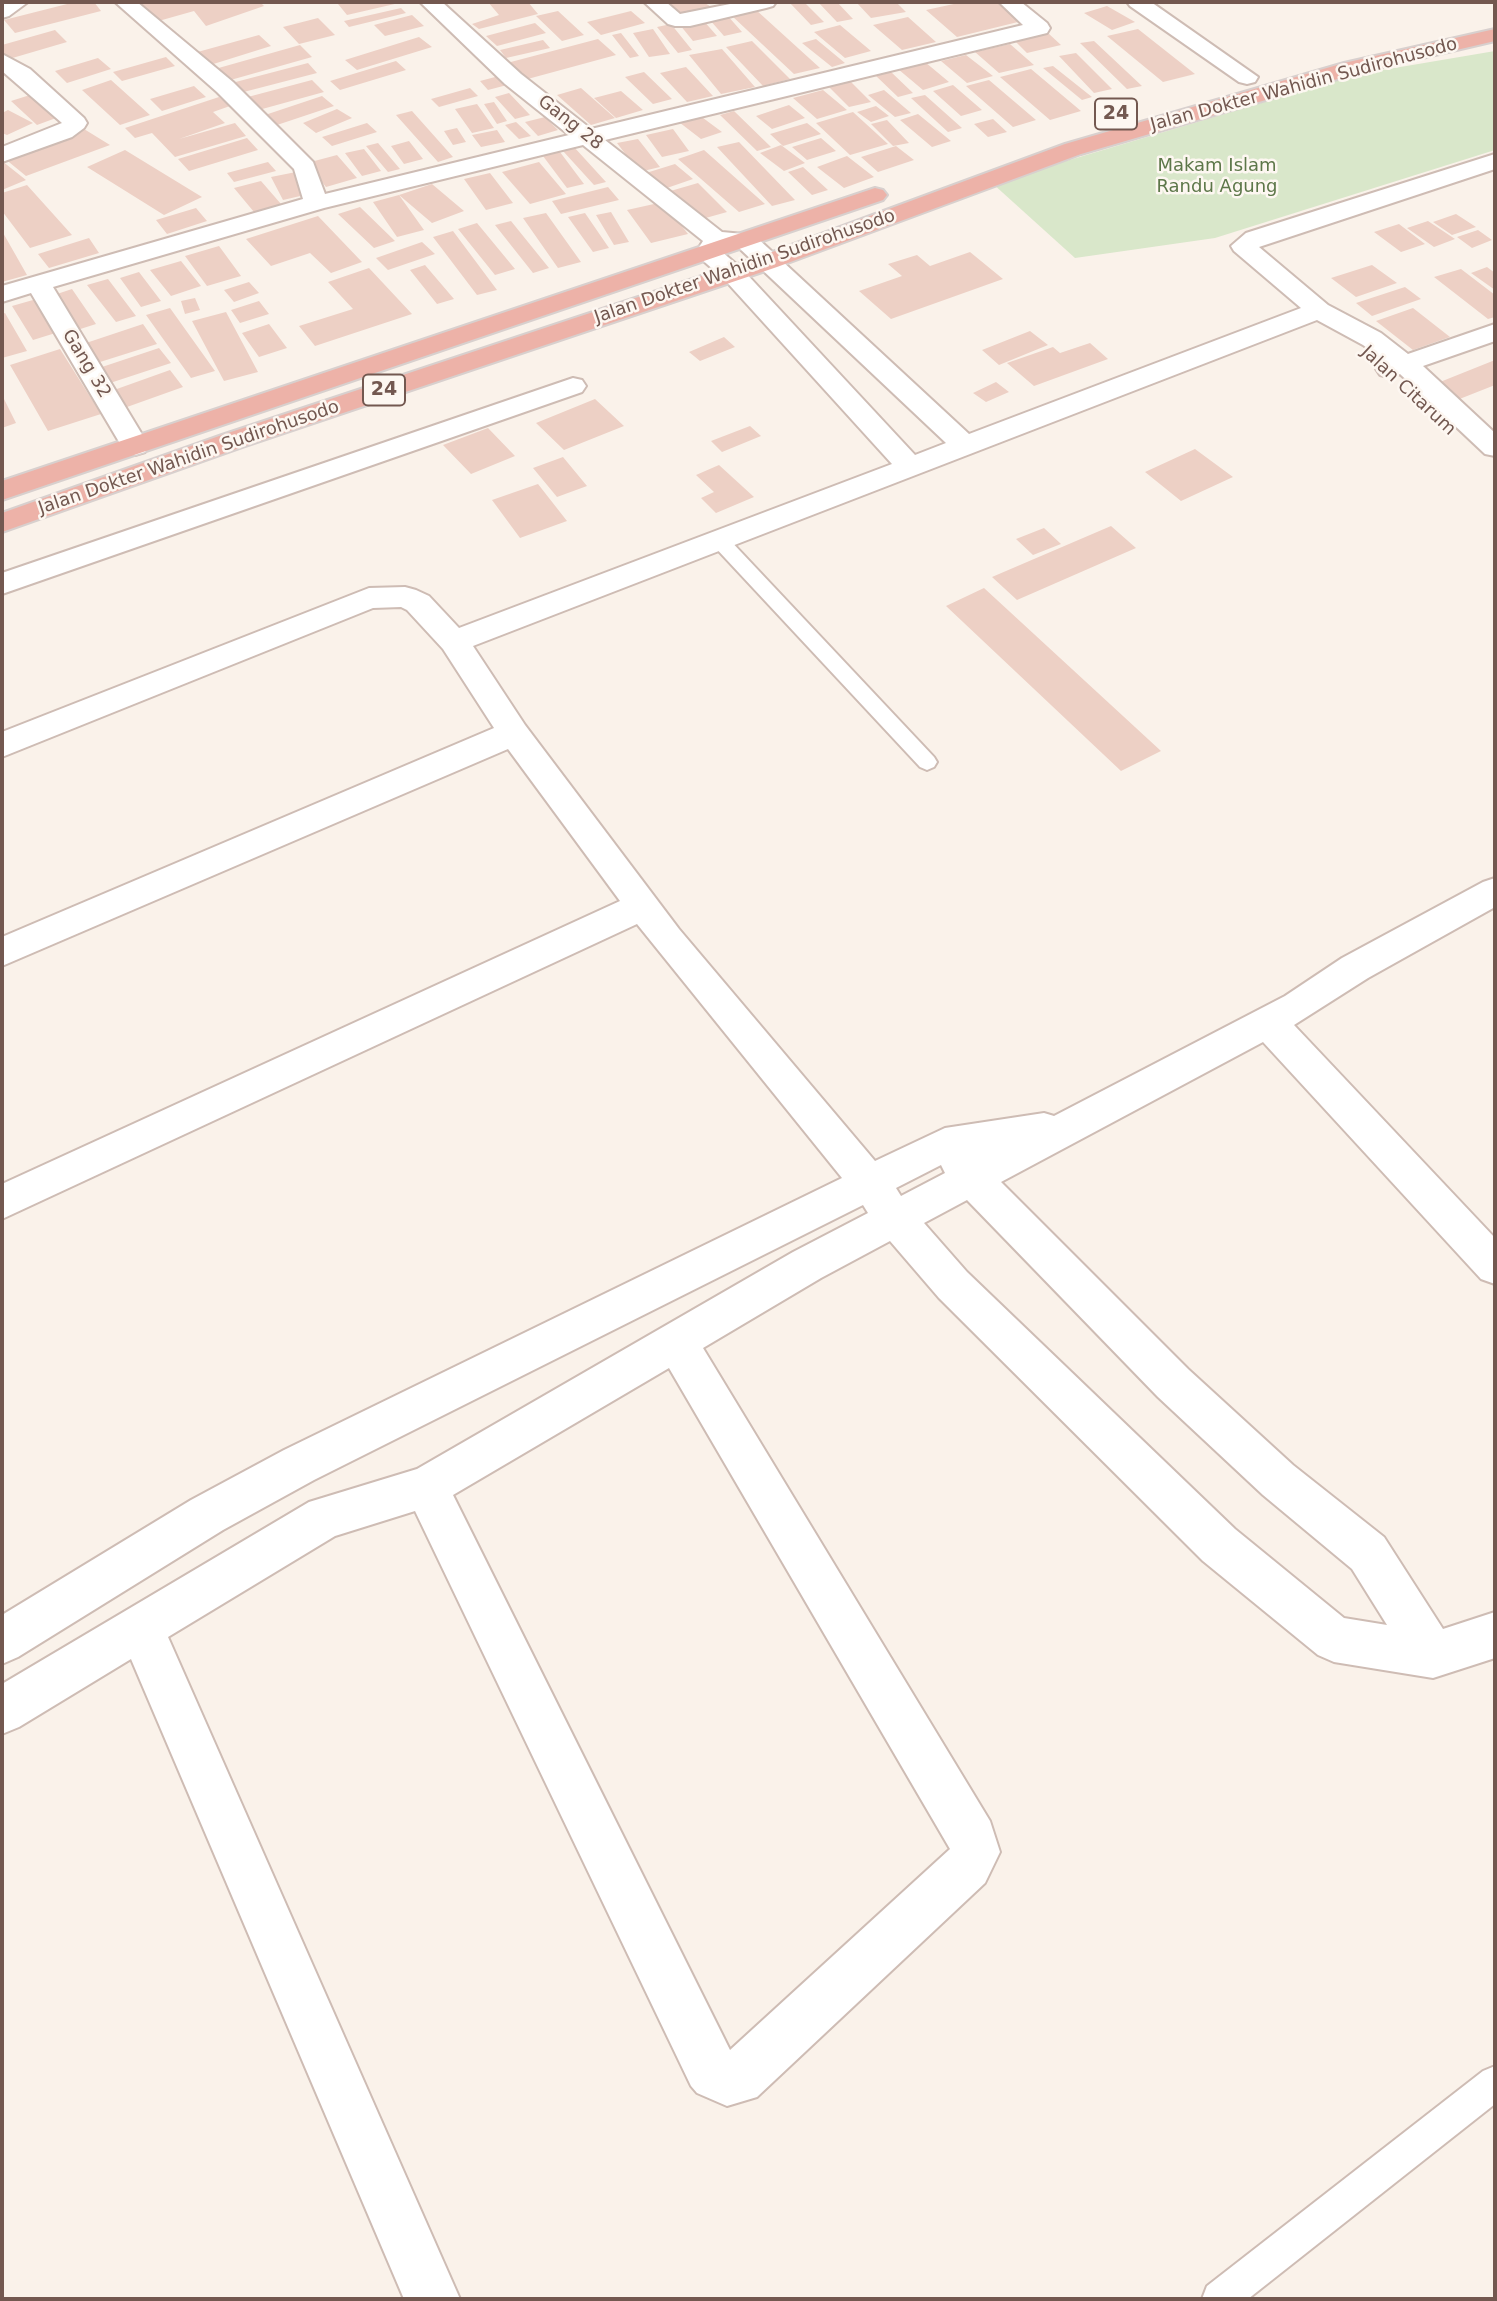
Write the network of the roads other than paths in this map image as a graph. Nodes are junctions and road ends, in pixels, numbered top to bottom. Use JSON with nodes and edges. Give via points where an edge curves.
{"nodes":[{"id":1,"x":18,"y":2,"type":"edge"},
{"id":2,"x":125,"y":2,"type":"edge"},
{"id":3,"x":429,"y":2,"type":"edge"},
{"id":4,"x":654,"y":2,"type":"edge"},
{"id":5,"x":766,"y":2,"type":"edge"},
{"id":6,"x":1009,"y":2,"type":"edge"},
{"id":7,"x":1137,"y":2,"type":"edge"},
{"id":8,"x":2,"y":12,"type":"edge"},
{"id":9,"x":1495,"y":15,"type":"edge"},
{"id":10,"x":1495,"y":35,"type":"edge"},
{"id":11,"x":2,"y":61,"type":"edge"},
{"id":12,"x":1247,"y":77,"type":"junction"},
{"id":13,"x":1166,"y":99,"type":"dead end"},
{"id":14,"x":1140,"y":107,"type":"dead end"},
{"id":15,"x":1052,"y":133,"type":"dead end"},
{"id":16,"x":587,"y":136,"type":"junction"},
{"id":17,"x":2,"y":155,"type":"edge"},
{"id":18,"x":1495,"y":161,"type":"edge"},
{"id":19,"x":900,"y":186,"type":"dead end"},
{"id":20,"x":316,"y":203,"type":"junction"},
{"id":21,"x":745,"y":240,"type":"junction"},
{"id":22,"x":712,"y":245,"type":"junction"},
{"id":23,"x":768,"y":262,"type":"junction"},
{"id":24,"x":733,"y":274,"type":"junction"},
{"id":25,"x":37,"y":282,"type":"junction"},
{"id":26,"x":2,"y":294,"type":"edge"},
{"id":27,"x":1319,"y":310,"type":"junction"},
{"id":28,"x":1495,"y":332,"type":"edge"},
{"id":29,"x":864,"y":352,"type":"junction"},
{"id":30,"x":1397,"y":366,"type":"junction"},
{"id":31,"x":818,"y":367,"type":"junction"},
{"id":32,"x":573,"y":386,"type":"dead end"},
{"id":33,"x":1452,"y":420,"type":"junction"},
{"id":34,"x":135,"y":446,"type":"junction"},
{"id":35,"x":965,"y":446,"type":"junction"},
{"id":36,"x":1495,"y":448,"type":"edge"},
{"id":37,"x":911,"y":467,"type":"junction"},
{"id":38,"x":1495,"y":473,"type":"edge"},
{"id":39,"x":2,"y":491,"type":"edge"},
{"id":40,"x":2,"y":523,"type":"edge"},
{"id":41,"x":719,"y":540,"type":"junction"},
{"id":42,"x":2,"y":584,"type":"edge"},
{"id":43,"x":454,"y":642,"type":"junction"},
{"id":44,"x":514,"y":733,"type":"junction"},
{"id":45,"x":2,"y":745,"type":"edge"},
{"id":46,"x":927,"y":762,"type":"dead end"},
{"id":47,"x":1495,"y":891,"type":"edge"},
{"id":48,"x":643,"y":906,"type":"junction"},
{"id":49,"x":2,"y":952,"type":"edge"},
{"id":50,"x":1267,"y":1021,"type":"junction"},
{"id":51,"x":1067,"y":1126,"type":"junction"},
{"id":52,"x":945,"y":1144,"type":"junction"},
{"id":53,"x":972,"y":1179,"type":"junction"},
{"id":54,"x":870,"y":1183,"type":"junction"},
{"id":55,"x":2,"y":1202,"type":"edge"},
{"id":56,"x":895,"y":1219,"type":"junction"},
{"id":57,"x":1495,"y":1266,"type":"edge"},
{"id":58,"x":677,"y":1343,"type":"junction"},
{"id":59,"x":299,"y":1465,"type":"junction"},
{"id":60,"x":426,"y":1487,"type":"junction"},
{"id":61,"x":325,"y":1517,"type":"junction"},
{"id":62,"x":140,"y":1626,"type":"junction"},
{"id":63,"x":1495,"y":1635,"type":"edge"},
{"id":64,"x":2,"y":1641,"type":"edge"},
{"id":65,"x":1433,"y":1655,"type":"junction"},
{"id":66,"x":2,"y":1710,"type":"edge"},
{"id":67,"x":1495,"y":2083,"type":"edge"},
{"id":68,"x":432,"y":2299,"type":"edge"},
{"id":69,"x":1220,"y":2299,"type":"edge"}],
"edges":[{"from":1,"to":8,"type":"street"},
{"from":2,"to":20,"type":"street","via":[[225,88],[305,167]]},
{"from":3,"to":16,"type":"street","name":"Gang 28","via":[[513,79]]},
{"from":4,"to":5,"type":"street","via":[[667,16],[683,20]]},
{"from":6,"to":16,"type":"street","via":[[1037,24],[1037,31]]},
{"from":7,"to":12,"type":"street"},
{"from":9,"to":12,"type":"highway","name":"Jalan Dokter Wahidin Sudirohusodo","number":"24","via":[[1373,41]]},
{"from":10,"to":23,"type":"highway","name":"Jalan Dokter Wahidin Sudirohusodo","number":"24","via":[[1352,68],[1073,149]]},
{"from":11,"to":17,"type":"street","via":[[76,123]]},
{"from":12,"to":13,"type":"highway","name":"Jalan Dokter Wahidin Sudirohusodo","number":"24"},
{"from":14,"to":15,"type":"highway","name":"Jalan Dokter Wahidin Sudirohusodo","number":"24"},
{"from":16,"to":20,"type":"street"},
{"from":16,"to":22,"type":"street","name":"Gang 28"},
{"from":18,"to":27,"type":"street","name":"Jalan Citarum","via":[[1244,243],[1244,248]]},
{"from":19,"to":21,"type":"highway","name":"Jalan Dokter Wahidin Sudirohusodo","number":"24"},
{"from":20,"to":25,"type":"street"},
{"from":21,"to":22,"type":"highway","name":"Jalan Dokter Wahidin Sudirohusodo","number":"24"},
{"from":21,"to":23,"type":"street"},
{"from":22,"to":24,"type":"street","name":"Gang 28"},
{"from":22,"to":34,"type":"highway","name":"Jalan Dokter Wahidin Sudirohusodo","number":"24"},
{"from":23,"to":24,"type":"highway","name":"Jalan Dokter Wahidin Sudirohusodo","number":"24"},
{"from":23,"to":29,"type":"street"},
{"from":24,"to":31,"type":"street","name":"Gang 28"},
{"from":24,"to":40,"type":"highway","name":"Jalan Dokter Wahidin Sudirohusodo","number":"24"},
{"from":25,"to":26,"type":"street"},
{"from":25,"to":34,"type":"street","name":"Gang 32"},
{"from":27,"to":30,"type":"street","name":"Jalan Citarum"},
{"from":27,"to":35,"type":"street"},
{"from":28,"to":30,"type":"street"},
{"from":29,"to":31,"type":"street"},
{"from":29,"to":35,"type":"street"},
{"from":30,"to":33,"type":"street","name":"Jalan Citarum"},
{"from":31,"to":37,"type":"street","name":"Gang 28"},
{"from":32,"to":42,"type":"street"},
{"from":33,"to":36,"type":"street"},
{"from":33,"to":38,"type":"street","name":"Jalan Citarum"},
{"from":34,"to":39,"type":"highway","name":"Jalan Dokter Wahidin Sudirohusodo","number":"24"},
{"from":35,"to":37,"type":"street"},
{"from":37,"to":41,"type":"street"},
{"from":41,"to":43,"type":"street"},
{"from":41,"to":46,"type":"lane"},
{"from":43,"to":44,"type":"street"},
{"from":43,"to":45,"type":"street","via":[[418,603],[405,597],[369,598]]},
{"from":44,"to":48,"type":"street"},
{"from":44,"to":49,"type":"street"},
{"from":47,"to":50,"type":"street"},
{"from":48,"to":54,"type":"street"},
{"from":48,"to":55,"type":"street"},
{"from":50,"to":51,"type":"street"},
{"from":50,"to":57,"type":"street"},
{"from":51,"to":52,"type":"street"},
{"from":51,"to":53,"type":"street"},
{"from":52,"to":53,"type":"street"},
{"from":52,"to":54,"type":"street"},
{"from":53,"to":56,"type":"street"},
{"from":53,"to":65,"type":"street","via":[[1173,1383],[1278,1480],[1367,1553]]},
{"from":54,"to":56,"type":"street"},
{"from":54,"to":59,"type":"street"},
{"from":56,"to":58,"type":"street","via":[[807,1265]]},
{"from":56,"to":65,"type":"street","via":[[972,1304],[1219,1545],[1281,1598],[1334,1639]]},
{"from":58,"to":60,"type":"street"},
{"from":58,"to":60,"type":"street","via":[[973,1838],[975,1852],[968,1866],[738,2078],[727,2080],[710,2067]]},
{"from":59,"to":61,"type":"street"},
{"from":59,"to":64,"type":"street","via":[[207,1515]]},
{"from":60,"to":61,"type":"street"},
{"from":61,"to":62,"type":"street"},
{"from":62,"to":66,"type":"street"},
{"from":62,"to":68,"type":"street"},
{"from":63,"to":65,"type":"street"},
{"from":67,"to":69,"type":"lane"}]}
